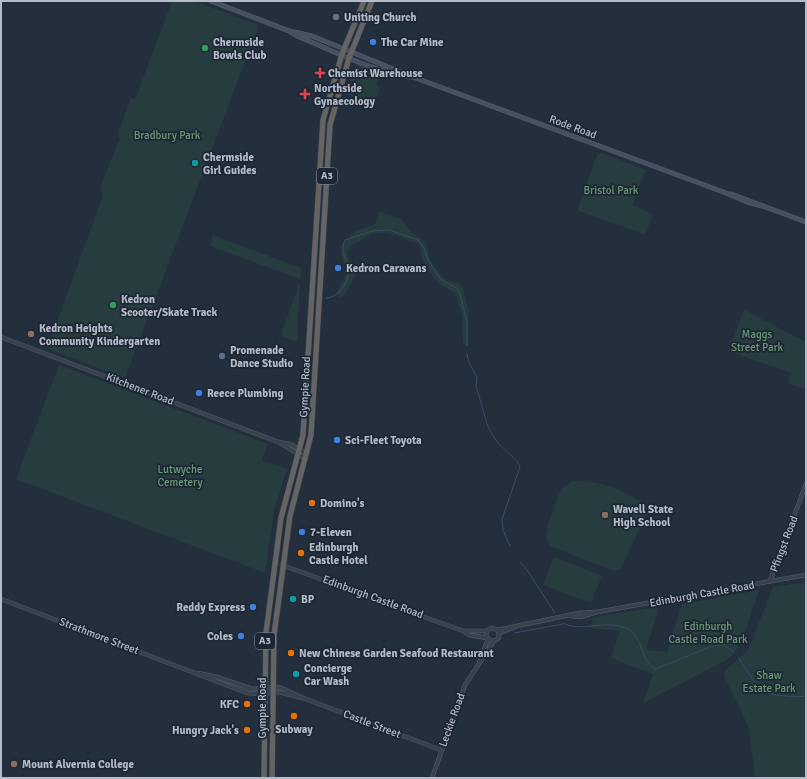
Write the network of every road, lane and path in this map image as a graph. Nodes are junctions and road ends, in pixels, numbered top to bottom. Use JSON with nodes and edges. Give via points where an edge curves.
{"nodes":[{"id":1,"x":211,"y":1,"type":"edge"},
{"id":2,"x":364,"y":1,"type":"edge"},
{"id":3,"x":372,"y":1,"type":"edge"},
{"id":4,"x":289,"y":31,"type":"junction"},
{"id":5,"x":344,"y":48,"type":"junction"},
{"id":6,"x":351,"y":52,"type":"junction"},
{"id":7,"x":342,"y":54,"type":"junction"},
{"id":8,"x":349,"y":58,"type":"junction"},
{"id":9,"x":414,"y":77,"type":"junction"},
{"id":10,"x":806,"y":222,"type":"edge"},
{"id":11,"x":321,"y":283,"type":"junction"},
{"id":12,"x":312,"y":290,"type":"junction"},
{"id":13,"x":1,"y":337,"type":"edge"},
{"id":14,"x":299,"y":452,"type":"junction"},
{"id":15,"x":307,"y":457,"type":"junction"},
{"id":16,"x":806,"y":484,"type":"edge"},
{"id":17,"x":282,"y":565,"type":"junction"},
{"id":18,"x":806,"y":575,"type":"edge"},
{"id":19,"x":770,"y":581,"type":"junction"},
{"id":20,"x":1,"y":599,"type":"edge"},
{"id":21,"x":463,"y":631,"type":"junction"},
{"id":22,"x":487,"y":631,"type":"junction"},
{"id":23,"x":499,"y":632,"type":"junction"},
{"id":24,"x":488,"y":638,"type":"junction"},
{"id":25,"x":494,"y":641,"type":"junction"},
{"id":26,"x":478,"y":664,"type":"junction"},
{"id":27,"x":273,"y":690,"type":"junction"},
{"id":28,"x":264,"y":691,"type":"junction"},
{"id":29,"x":441,"y":750,"type":"junction"},
{"id":30,"x":264,"y":778,"type":"edge"},
{"id":31,"x":272,"y":778,"type":"edge"},
{"id":32,"x":432,"y":778,"type":"edge"}],
"edges":[{"from":1,"to":4,"type":"main road","name":"Rode Road"},
{"from":2,"to":5,"type":"highway","name":"Gympie Road","number":"A3"},
{"from":3,"to":6,"type":"highway","name":"Gympie Road","number":"A3"},
{"from":4,"to":5,"type":"main road","name":"Rode Road","via":[[312,36]]},
{"from":4,"to":7,"type":"main road","name":"Rode Road"},
{"from":5,"to":6,"type":"main road","name":"Rode Road"},
{"from":5,"to":7,"type":"highway","name":"Gympie Road","number":"A3"},
{"from":6,"to":8,"type":"highway","name":"Gympie Road","number":"A3"},
{"from":6,"to":9,"type":"main road","name":"Rode Road"},
{"from":7,"to":8,"type":"main road","name":"Rode Road"},
{"from":7,"to":12,"type":"highway","name":"Gympie Road","number":"A3","via":[[323,120]]},
{"from":8,"to":9,"type":"main road","name":"Rode Road","via":[[388,72]]},
{"from":8,"to":11,"type":"highway","name":"Gympie Road","number":"A3","via":[[334,106],[330,131]]},
{"from":9,"to":10,"type":"main road","name":"Rode Road"},
{"from":11,"to":12,"type":"highway","via":[[316,291]]},
{"from":11,"to":15,"type":"highway","name":"Gympie Road","number":"A3","via":[[312,435]]},
{"from":12,"to":14,"type":"highway","name":"Gympie Road","number":"A3","via":[[305,414]]},
{"from":13,"to":14,"type":"street","name":"Kitchener Road"},
{"from":14,"to":15,"type":"street","name":"Kitchener Road"},
{"from":14,"to":28,"type":"highway","name":"Gympie Road","number":"A3","via":[[279,529],[266,633]]},
{"from":15,"to":17,"type":"highway","name":"Gympie Road","number":"A3","via":[[291,509]]},
{"from":16,"to":19,"type":"street","name":"Pfingst Road"},
{"from":17,"to":21,"type":"street","name":"Edinburgh Castle Road"},
{"from":17,"to":27,"type":"highway","name":"Gympie Road","number":"A3","via":[[274,635]]},
{"from":18,"to":19,"type":"street","name":"Edinburgh Castle Road"},
{"from":19,"to":23,"type":"street","name":"Edinburgh Castle Road","via":[[589,612]]},
{"from":20,"to":28,"type":"street","name":"Strathmore Street","via":[[197,673]]},
{"from":21,"to":22,"type":"street","name":"Edinburgh Castle Road"},
{"from":21,"to":24,"type":"street","name":"Edinburgh Castle Road","via":[[469,635]]},
{"from":22,"to":23,"type":"street","via":[[493,627]]},
{"from":22,"to":24,"type":"street"},
{"from":23,"to":25,"type":"street","via":[[499,638]]},
{"from":24,"to":25,"type":"street"},
{"from":24,"to":26,"type":"street","name":"Leckie Road"},
{"from":25,"to":26,"type":"street","name":"Leckie Road"},
{"from":26,"to":29,"type":"street","name":"Leckie Road","via":[[465,685]]},
{"from":27,"to":28,"type":"street","name":"Strathmore Street"},
{"from":27,"to":29,"type":"street","name":"Castle Street","via":[[303,698]]},
{"from":27,"to":31,"type":"highway","name":"Gympie Road","number":"A3"},
{"from":28,"to":30,"type":"highway","name":"Gympie Road","number":"A3"},
{"from":29,"to":32,"type":"street","name":"Leckie Road"}]}
